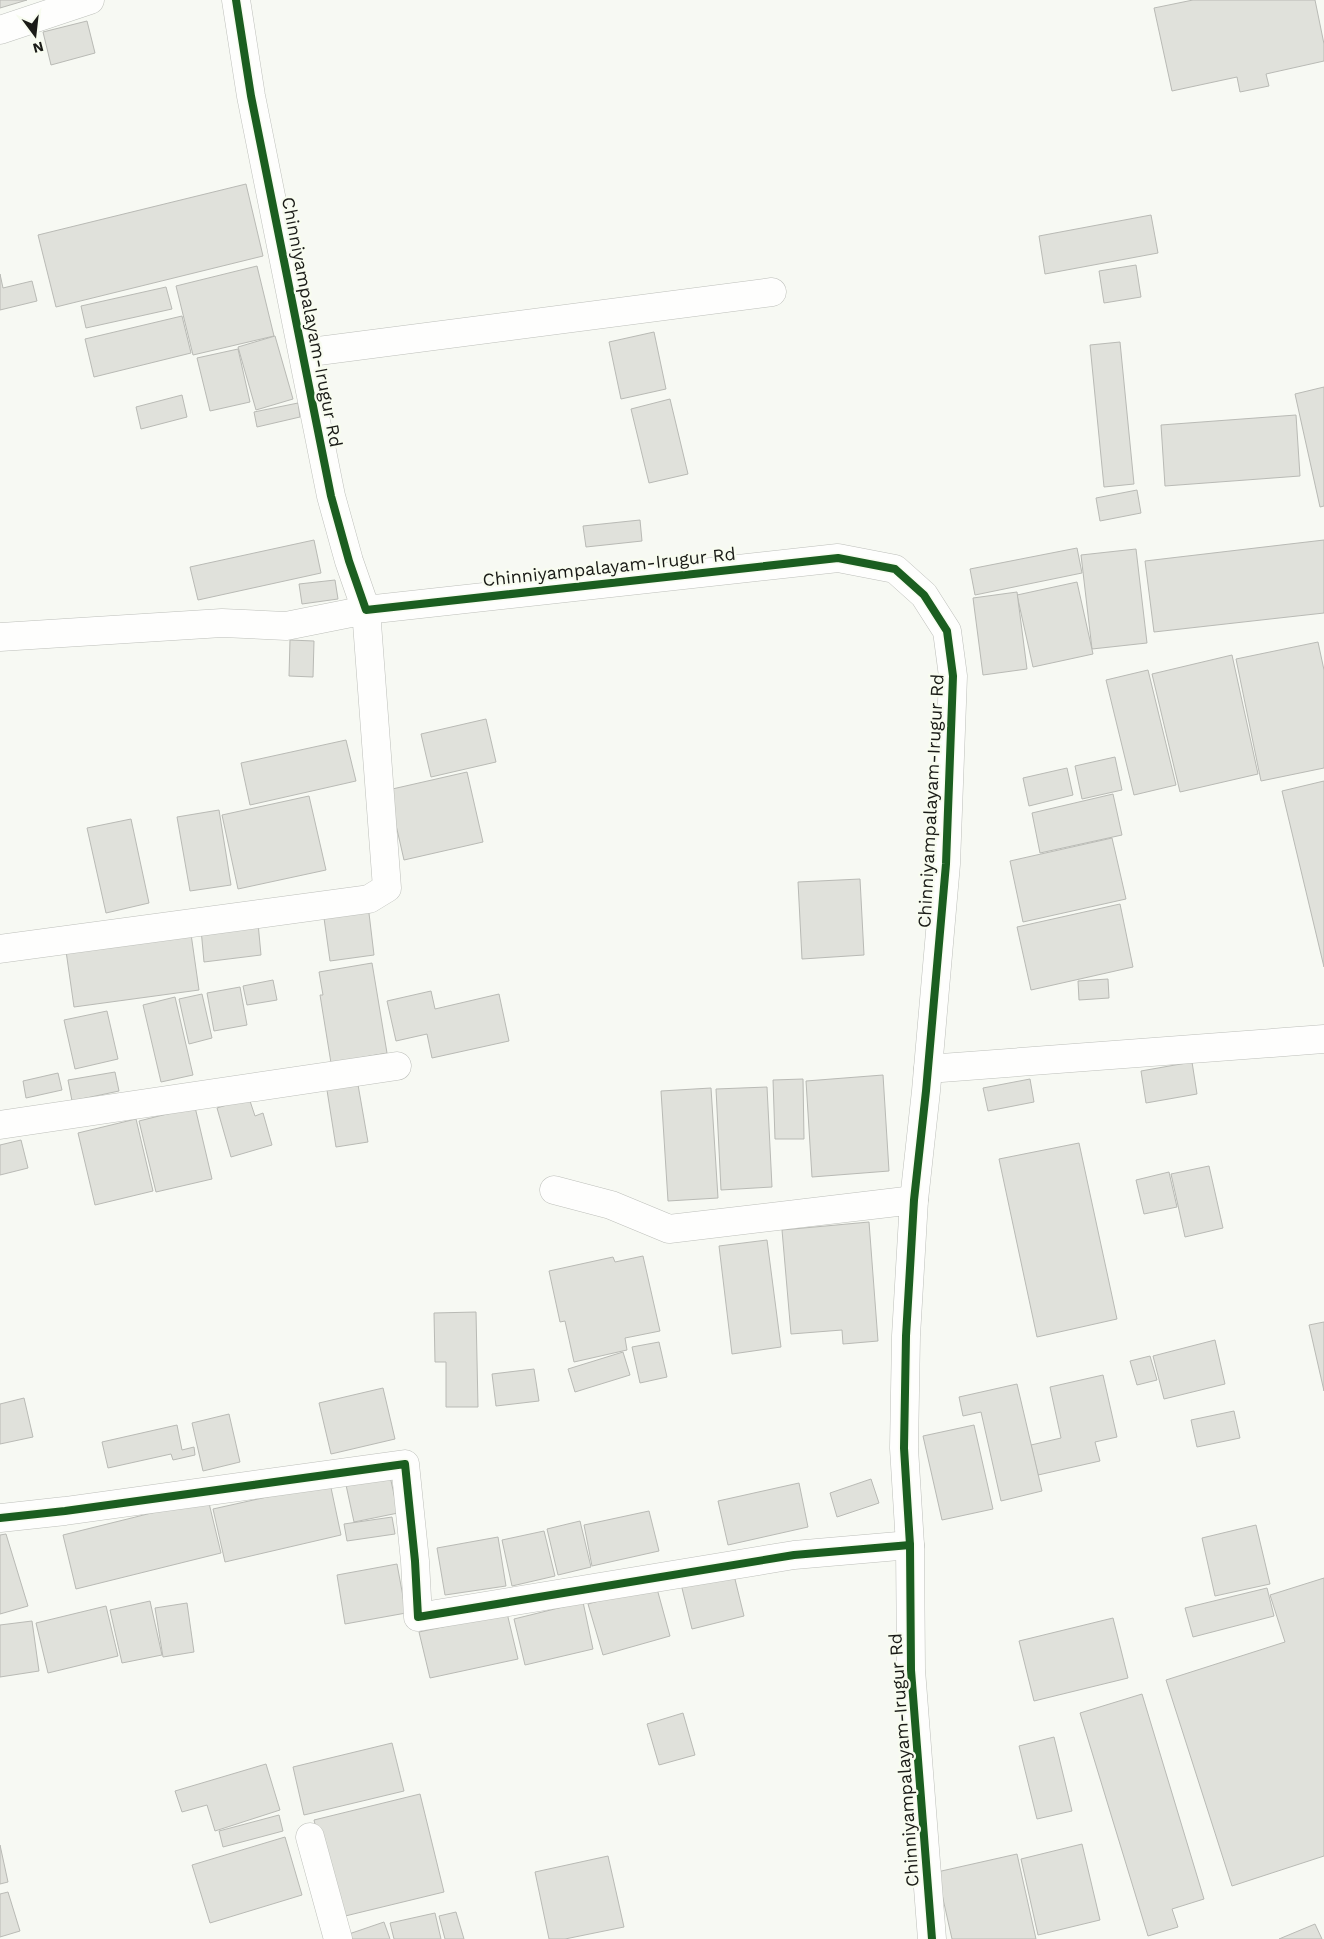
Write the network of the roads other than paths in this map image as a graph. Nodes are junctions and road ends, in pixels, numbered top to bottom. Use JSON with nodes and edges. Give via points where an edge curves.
{"nodes":[{"id":1,"x":90,"y":0,"type":"edge"},
{"id":2,"x":236,"y":0,"type":"edge"},
{"id":3,"x":0,"y":30,"type":"edge"},
{"id":4,"x":772,"y":292,"type":"dead end"},
{"id":5,"x":303,"y":353,"type":"junction"},
{"id":6,"x":366,"y":610,"type":"junction"},
{"id":7,"x":0,"y":637,"type":"edge"},
{"id":8,"x":0,"y":949,"type":"edge"},
{"id":9,"x":1324,"y":1039,"type":"edge"},
{"id":10,"x":397,"y":1066,"type":"dead end"},
{"id":11,"x":928,"y":1069,"type":"junction"},
{"id":12,"x":0,"y":1125,"type":"edge"},
{"id":13,"x":554,"y":1190,"type":"dead end"},
{"id":14,"x":914,"y":1200,"type":"junction"},
{"id":15,"x":0,"y":1518,"type":"edge"},
{"id":16,"x":910,"y":1545,"type":"junction"},
{"id":17,"x":310,"y":1837,"type":"dead end"},
{"id":18,"x":338,"y":1939,"type":"edge"},
{"id":19,"x":932,"y":1939,"type":"edge"}],
"edges":[{"from":1,"to":3,"type":"street"},
{"from":2,"to":5,"type":"street","name":"Chinniyampalayam-Irugur Rd","via":[[251,96]]},
{"from":4,"to":5,"type":"street"},
{"from":5,"to":6,"type":"street","name":"Chinniyampalayam-Irugur Rd","via":[[331,496]]},
{"from":6,"to":7,"type":"street","via":[[286,626],[222,623]]},
{"from":6,"to":8,"type":"street","via":[[387,888],[369,899]]},
{"from":6,"to":11,"type":"street","name":"Chinniyampalayam-Irugur Rd","via":[[838,558],[894,569],[924,595],[947,631],[953,676],[946,864]]},
{"from":9,"to":11,"type":"street"},
{"from":10,"to":12,"type":"street"},
{"from":11,"to":14,"type":"street","name":"Chinniyampalayam-Irugur Rd"},
{"from":13,"to":14,"type":"street","via":[[611,1205],[669,1229]]},
{"from":14,"to":16,"type":"street","name":"Chinniyampalayam-Irugur Rd","via":[[906,1336],[904,1448]]},
{"from":15,"to":16,"type":"street","via":[[405,1464],[418,1618],[794,1555]]},
{"from":16,"to":19,"type":"street","name":"Chinniyampalayam-Irugur Rd","via":[[911,1670]]},
{"from":17,"to":18,"type":"street"}]}
